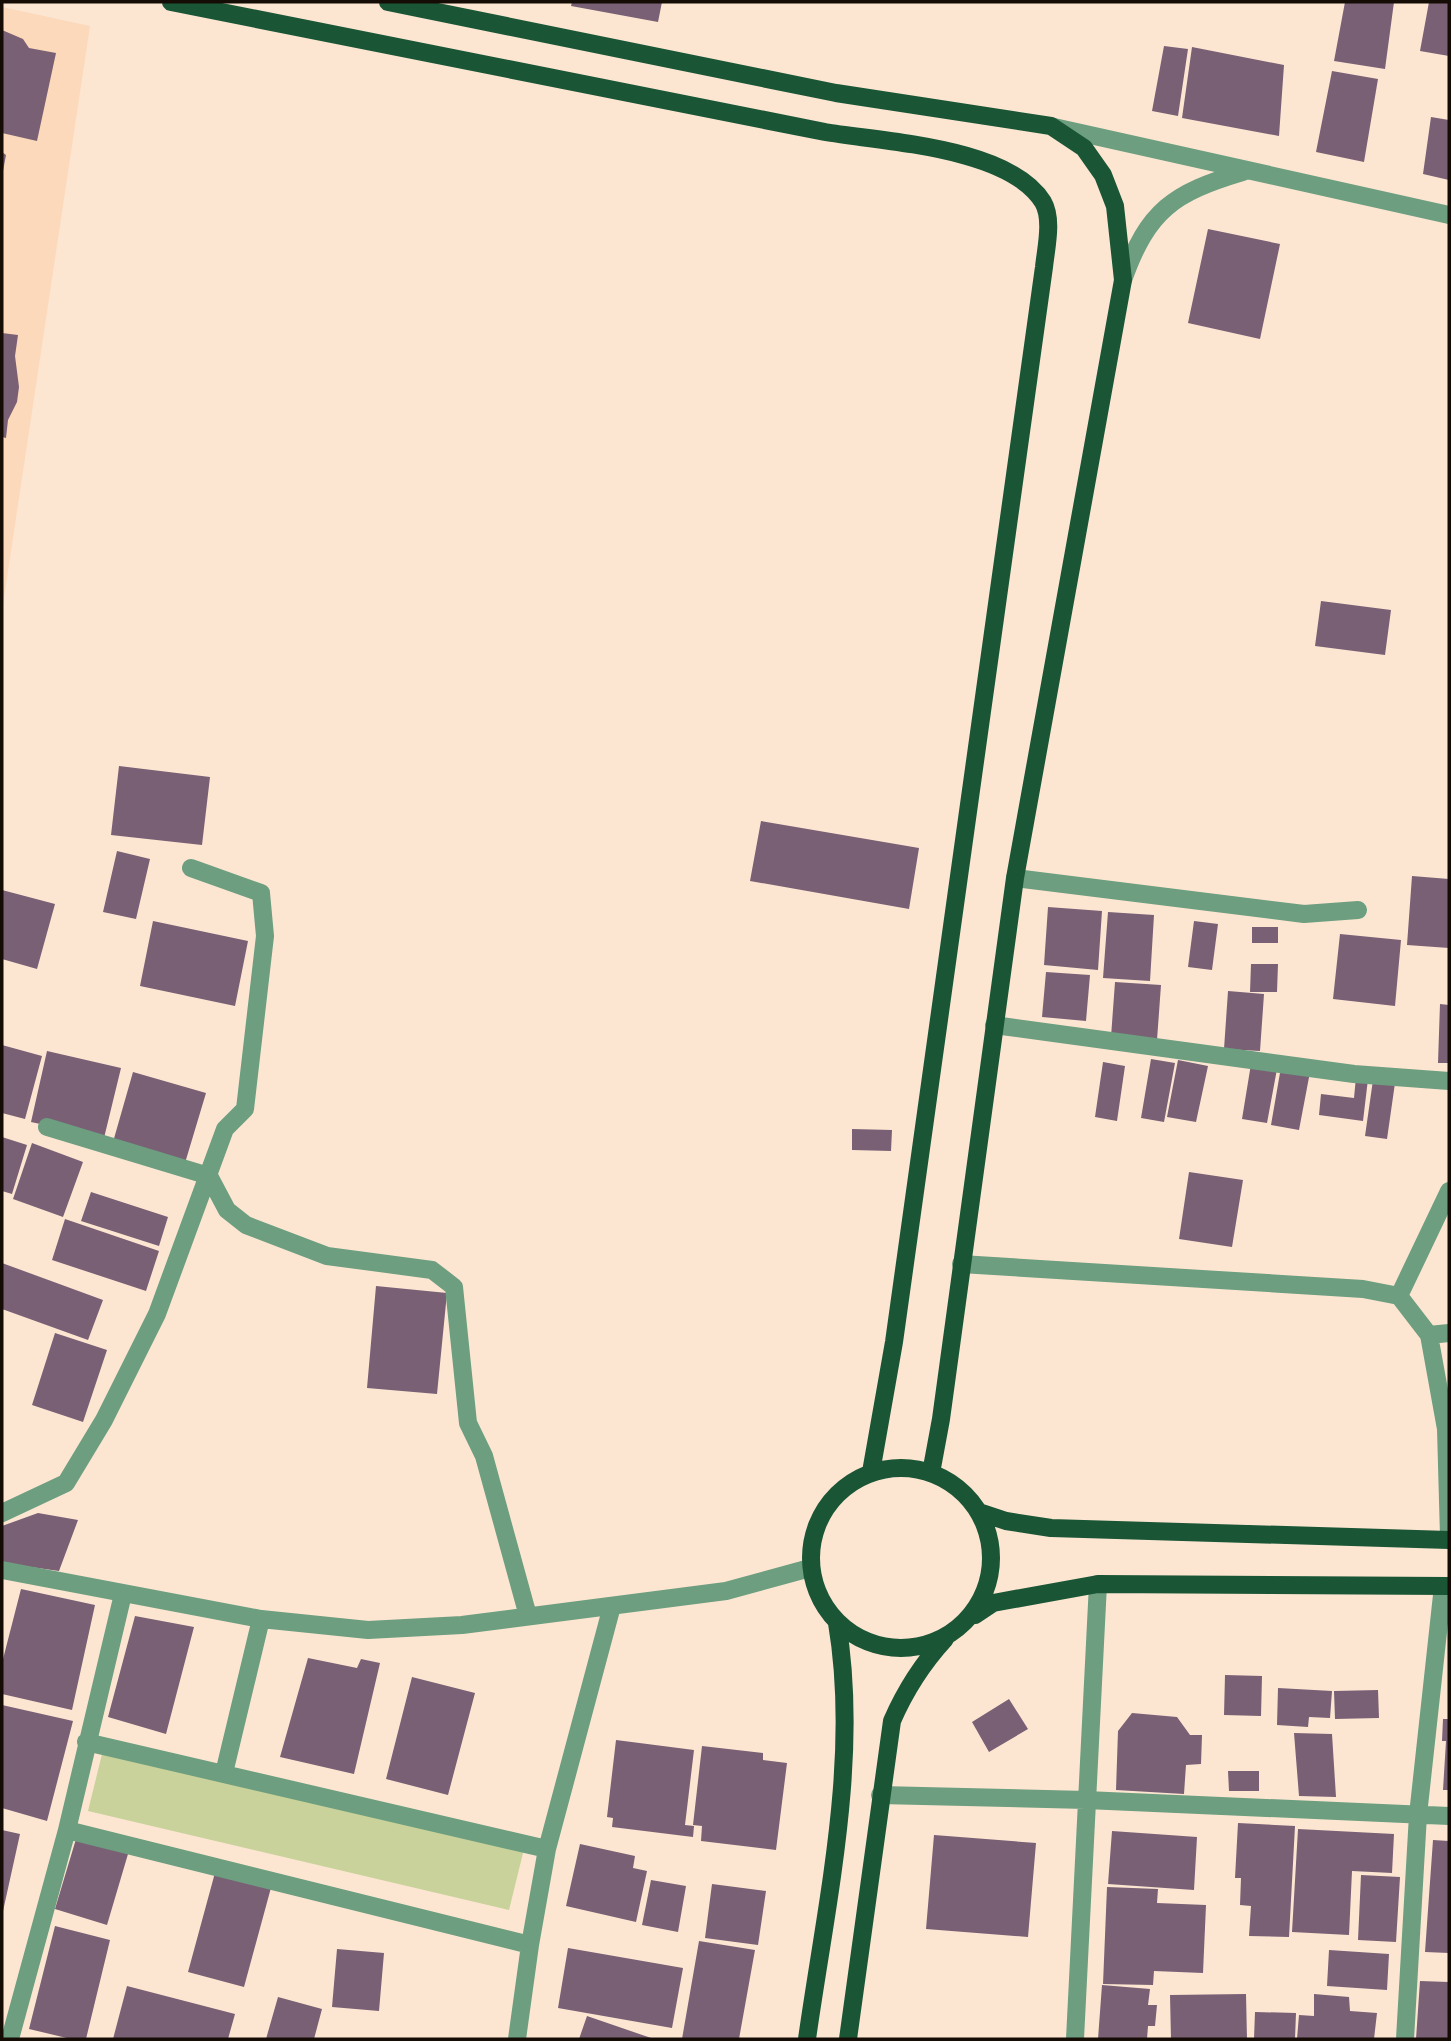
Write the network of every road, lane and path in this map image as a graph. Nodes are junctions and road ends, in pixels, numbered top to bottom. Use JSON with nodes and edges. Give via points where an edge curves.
{"nodes":[{"id":1,"x":171,"y":2,"type":"edge"},
{"id":2,"x":388,"y":2,"type":"edge"},
{"id":3,"x":1051,"y":126,"type":"junction"},
{"id":4,"x":1245,"y":171,"type":"junction"},
{"id":5,"x":1449,"y":215,"type":"edge"},
{"id":6,"x":1123,"y":280,"type":"junction"},
{"id":7,"x":191,"y":868,"type":"dead end"},
{"id":8,"x":1015,"y":878,"type":"junction"},
{"id":9,"x":1358,"y":910,"type":"dead end"},
{"id":10,"x":994,"y":1025,"type":"junction"},
{"id":11,"x":1449,"y":1081,"type":"edge"},
{"id":12,"x":47,"y":1127,"type":"dead end"},
{"id":13,"x":209,"y":1176,"type":"junction"},
{"id":14,"x":1449,"y":1191,"type":"edge"},
{"id":15,"x":961,"y":1264,"type":"junction"},
{"id":16,"x":1399,"y":1296,"type":"junction"},
{"id":17,"x":1449,"y":1334,"type":"edge"},
{"id":18,"x":1429,"y":1335,"type":"junction"},
{"id":19,"x":1448,"y":1429,"type":"edge"},
{"id":20,"x":871,"y":1472,"type":"junction"},
{"id":21,"x":931,"y":1473,"type":"junction"},
{"id":22,"x":979,"y":1512,"type":"junction"},
{"id":23,"x":2,"y":1513,"type":"edge"},
{"id":24,"x":1449,"y":1538,"type":"edge"},
{"id":25,"x":810,"y":1568,"type":"junction"},
{"id":26,"x":2,"y":1570,"type":"edge"},
{"id":27,"x":1098,"y":1584,"type":"junction"},
{"id":28,"x":1446,"y":1586,"type":"edge"},
{"id":29,"x":123,"y":1594,"type":"junction"},
{"id":30,"x":612,"y":1606,"type":"junction"},
{"id":31,"x":528,"y":1616,"type":"junction"},
{"id":32,"x":261,"y":1619,"type":"junction"},
{"id":33,"x":966,"y":1621,"type":"junction"},
{"id":34,"x":837,"y":1623,"type":"junction"},
{"id":35,"x":950,"y":1634,"type":"junction"},
{"id":36,"x":86,"y":1742,"type":"junction"},
{"id":37,"x":224,"y":1773,"type":"junction"},
{"id":38,"x":880,"y":1795,"type":"junction"},
{"id":39,"x":1086,"y":1800,"type":"junction"},
{"id":40,"x":1418,"y":1815,"type":"junction"},
{"id":41,"x":1449,"y":1816,"type":"edge"},
{"id":42,"x":67,"y":1830,"type":"junction"},
{"id":43,"x":547,"y":1849,"type":"junction"},
{"id":44,"x":530,"y":1945,"type":"junction"},
{"id":45,"x":10,"y":2039,"type":"edge"},
{"id":46,"x":517,"y":2039,"type":"edge"},
{"id":47,"x":807,"y":2039,"type":"edge"},
{"id":48,"x":848,"y":2039,"type":"edge"},
{"id":49,"x":1075,"y":2039,"type":"edge"},
{"id":50,"x":1405,"y":2039,"type":"edge"}],
"edges":[{"from":1,"to":20,"type":"main road","via":[[812,130],[931,149],[990,164],[1022,180],[1044,204],[1048,233],[1044,267],[894,1342]]},
{"from":2,"to":3,"type":"main road","via":[[836,93]]},
{"from":3,"to":4,"type":"street"},
{"from":3,"to":6,"type":"main road","via":[[1084,148],[1103,175],[1115,206]]},
{"from":4,"to":5,"type":"street"},
{"from":4,"to":6,"type":"street","via":[[1198,188],[1152,221],[1137,243]]},
{"from":6,"to":8,"type":"main road"},
{"from":7,"to":13,"type":"street","via":[[261,893],[265,936],[245,1108],[225,1129]]},
{"from":8,"to":9,"type":"street","via":[[1304,914]]},
{"from":8,"to":10,"type":"main road"},
{"from":10,"to":11,"type":"street","via":[[1354,1074]]},
{"from":10,"to":15,"type":"main road"},
{"from":12,"to":13,"type":"street"},
{"from":13,"to":23,"type":"street","via":[[157,1314],[104,1420],[66,1483]]},
{"from":13,"to":31,"type":"street","via":[[226,1210],[246,1225],[327,1256],[432,1270],[454,1287],[468,1423],[484,1456]]},
{"from":14,"to":16,"type":"street"},
{"from":15,"to":16,"type":"street","via":[[1363,1289]]},
{"from":15,"to":21,"type":"main road"},
{"from":16,"to":18,"type":"street"},
{"from":17,"to":18,"type":"street"},
{"from":18,"to":19,"type":"street"},
{"from":19,"to":24,"type":"street"},
{"from":20,"to":21,"type":"main road","via":[[901,1468]]},
{"from":20,"to":25,"type":"main road","via":[[844,1487],[824,1510],[812,1538]]},
{"from":21,"to":22,"type":"main road","via":[[969,1499]]},
{"from":22,"to":24,"type":"main road","via":[[1063,1529]]},
{"from":22,"to":33,"type":"main road","via":[[992,1557],[989,1580]]},
{"from":25,"to":30,"type":"street","via":[[726,1591]]},
{"from":25,"to":34,"type":"main road","via":[[819,1598]]},
{"from":26,"to":29,"type":"street"},
{"from":27,"to":28,"type":"main road"},
{"from":27,"to":33,"type":"main road","via":[[993,1603]]},
{"from":27,"to":39,"type":"street"},
{"from":28,"to":40,"type":"street"},
{"from":29,"to":32,"type":"street"},
{"from":29,"to":36,"type":"street"},
{"from":30,"to":31,"type":"street"},
{"from":30,"to":43,"type":"street"},
{"from":31,"to":32,"type":"street","via":[[368,1630]]},
{"from":32,"to":37,"type":"street"},
{"from":33,"to":35,"type":"main road"},
{"from":34,"to":35,"type":"main road","via":[[857,1638],[880,1646],[928,1644]]},
{"from":34,"to":47,"type":"main road","via":[[844,1664],[846,1749]]},
{"from":35,"to":38,"type":"main road","via":[[901,1700],[892,1721]]},
{"from":36,"to":37,"type":"street"},
{"from":36,"to":42,"type":"street"},
{"from":37,"to":43,"type":"street"},
{"from":38,"to":39,"type":"street"},
{"from":38,"to":48,"type":"main road"},
{"from":39,"to":40,"type":"street"},
{"from":39,"to":49,"type":"street"},
{"from":40,"to":41,"type":"street"},
{"from":40,"to":50,"type":"street"},
{"from":42,"to":44,"type":"street"},
{"from":42,"to":45,"type":"street"},
{"from":43,"to":44,"type":"street"},
{"from":44,"to":46,"type":"street"}]}
